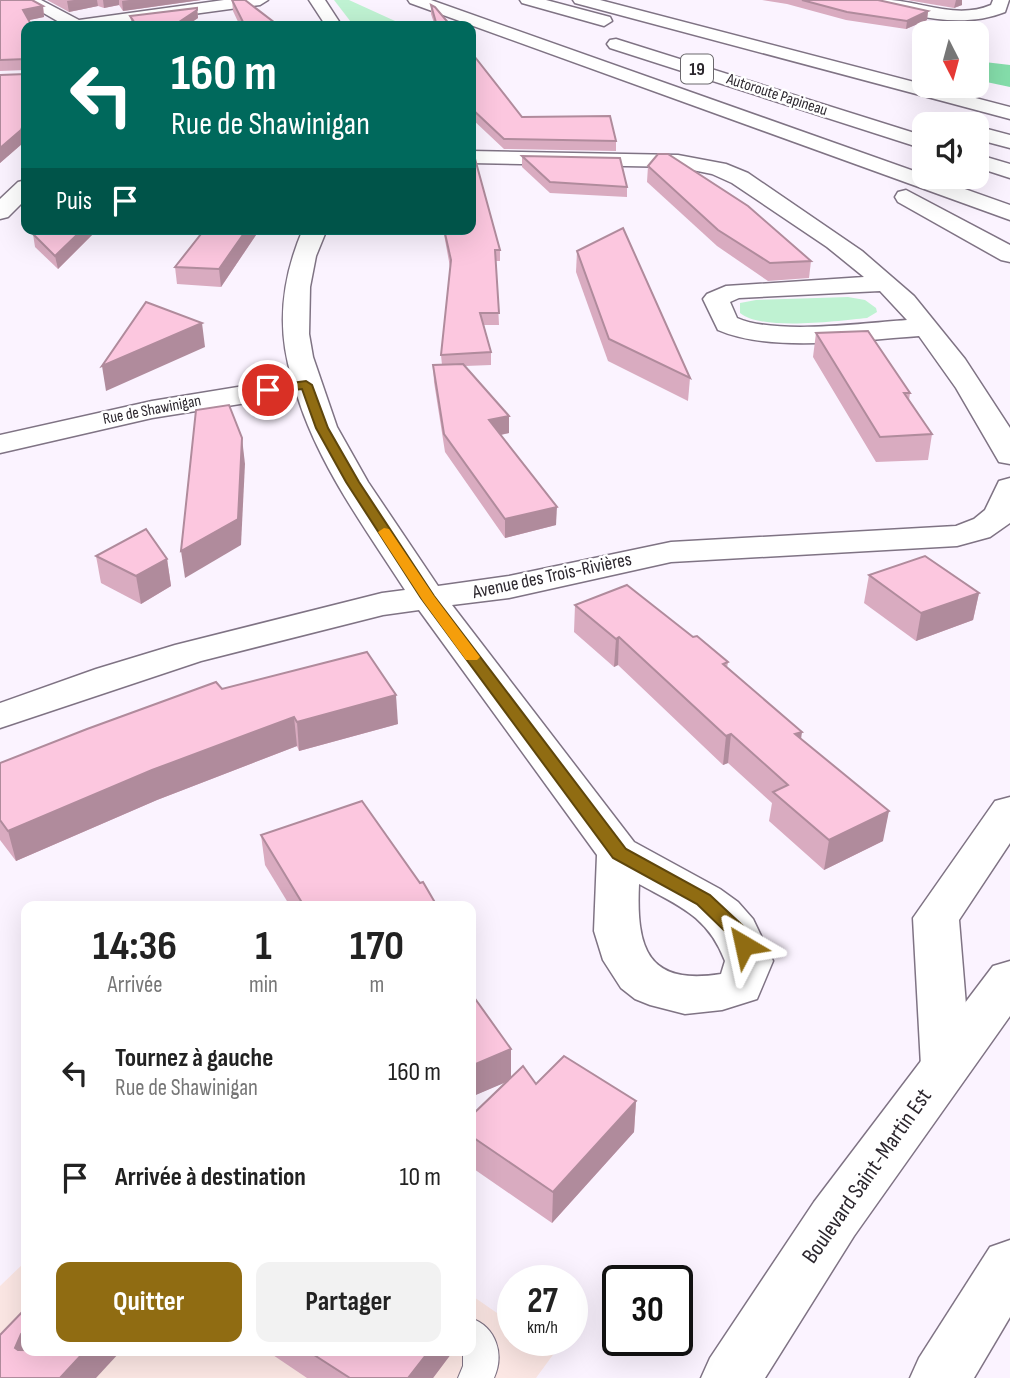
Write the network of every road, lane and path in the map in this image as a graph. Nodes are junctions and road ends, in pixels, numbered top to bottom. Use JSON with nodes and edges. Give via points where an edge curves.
{"nodes":[{"id":1,"x":29,"y":0,"type":"edge"},
{"id":2,"x":260,"y":0,"type":"edge"},
{"id":3,"x":317,"y":0,"type":"edge"},
{"id":4,"x":416,"y":0,"type":"edge"},
{"id":5,"x":580,"y":0,"type":"edge"},
{"id":6,"x":871,"y":0,"type":"edge"},
{"id":7,"x":1002,"y":0,"type":"edge"},
{"id":8,"x":523,"y":7,"type":"edge"},
{"id":9,"x":69,"y":21,"type":"edge"},
{"id":10,"x":113,"y":21,"type":"edge"},
{"id":11,"x":331,"y":21,"type":"edge"},
{"id":12,"x":476,"y":21,"type":"edge"},
{"id":13,"x":476,"y":21,"type":"edge"},
{"id":14,"x":806,"y":58,"type":"junction"},
{"id":15,"x":749,"y":63,"type":"dead end"},
{"id":16,"x":912,"y":79,"type":"edge"},
{"id":17,"x":989,"y":93,"type":"edge"},
{"id":18,"x":1010,"y":97,"type":"edge"},
{"id":19,"x":711,"y":104,"type":"junction"},
{"id":20,"x":1010,"y":113,"type":"edge"},
{"id":21,"x":989,"y":136,"type":"edge"},
{"id":22,"x":912,"y":139,"type":"edge"},
{"id":23,"x":1010,"y":142,"type":"edge"},
{"id":24,"x":476,"y":157,"type":"edge"},
{"id":25,"x":989,"y":164,"type":"edge"},
{"id":26,"x":1010,"y":171,"type":"edge"},
{"id":27,"x":21,"y":192,"type":"edge"},
{"id":28,"x":0,"y":212,"type":"edge"},
{"id":29,"x":1010,"y":213,"type":"edge"},
{"id":30,"x":313,"y":235,"type":"edge"},
{"id":31,"x":1010,"y":256,"type":"edge"},
{"id":32,"x":886,"y":283,"type":"junction"},
{"id":33,"x":927,"y":327,"type":"junction"},
{"id":34,"x":306,"y":385,"type":"junction"},
{"id":35,"x":0,"y":444,"type":"edge"},
{"id":36,"x":1010,"y":455,"type":"edge"},
{"id":37,"x":1010,"y":488,"type":"edge"},
{"id":38,"x":428,"y":598,"type":"junction"},
{"id":39,"x":0,"y":716,"type":"edge"},
{"id":40,"x":1010,"y":811,"type":"edge"},
{"id":41,"x":620,"y":853,"type":"dead end"},
{"id":42,"x":1010,"y":979,"type":"edge"},
{"id":43,"x":946,"y":1066,"type":"junction"},
{"id":44,"x":1010,"y":1265,"type":"edge"},
{"id":45,"x":476,"y":1342,"type":"edge"},
{"id":46,"x":476,"y":1378,"type":"edge"},
{"id":47,"x":731,"y":1378,"type":"edge"},
{"id":48,"x":940,"y":1378,"type":"edge"}],
"edges":[{"from":1,"to":9,"type":"main road"},
{"from":2,"to":10,"type":"main road"},
{"from":3,"to":11,"type":"main road"},
{"from":4,"to":12,"type":"main road"},
{"from":5,"to":14,"type":"main road"},
{"from":6,"to":7,"type":"main road","via":[[965,15],[991,12]]},
{"from":8,"to":15,"type":"main road","name":"Autoroute Papineau","number":"19"},
{"from":8,"to":22,"type":"main road","name":"Autoroute Papineau","number":"19"},
{"from":13,"to":19,"type":"main road"},
{"from":14,"to":16,"type":"main road"},
{"from":14,"to":20,"type":"main road"},
{"from":17,"to":18,"type":"main road"},
{"from":19,"to":29,"type":"main road"},
{"from":19,"to":31,"type":"main road","via":[[929,209]]},
{"from":21,"to":23,"type":"main road"},
{"from":24,"to":32,"type":"main road","via":[[663,161],[718,169],[740,178]]},
{"from":25,"to":26,"type":"main road"},
{"from":27,"to":28,"type":"main road"},
{"from":30,"to":34,"type":"main road","via":[[300,270],[295,311]]},
{"from":32,"to":33,"type":"main road"},
{"from":32,"to":33,"type":"main road","via":[[735,291],[716,299],[727,324],[754,332]]},
{"from":33,"to":36,"type":"main road"},
{"from":34,"to":35,"type":"main road","name":"Rue de Shawinigan","via":[[111,417]]},
{"from":34,"to":38,"type":"main road","via":[[322,428],[352,482]]},
{"from":37,"to":38,"type":"main road","name":"Avenue des Trois-Rivières","via":[[1001,515],[975,532],[957,536],[671,551],[509,587]]},
{"from":38,"to":39,"type":"main road","name":"Avenue des Trois-Rivières","via":[[382,604],[233,640]]},
{"from":38,"to":41,"type":"main road"},
{"from":40,"to":43,"type":"main road","via":[[936,918]]},
{"from":42,"to":43,"type":"main road","name":"Boulevard Saint-Martin Est"},
{"from":43,"to":47,"type":"main road","name":"Boulevard Saint-Martin Est","via":[[834,1219]]},
{"from":44,"to":48,"type":"main road"},
{"from":45,"to":46,"type":"lane","via":[[483,1365]]}]}
